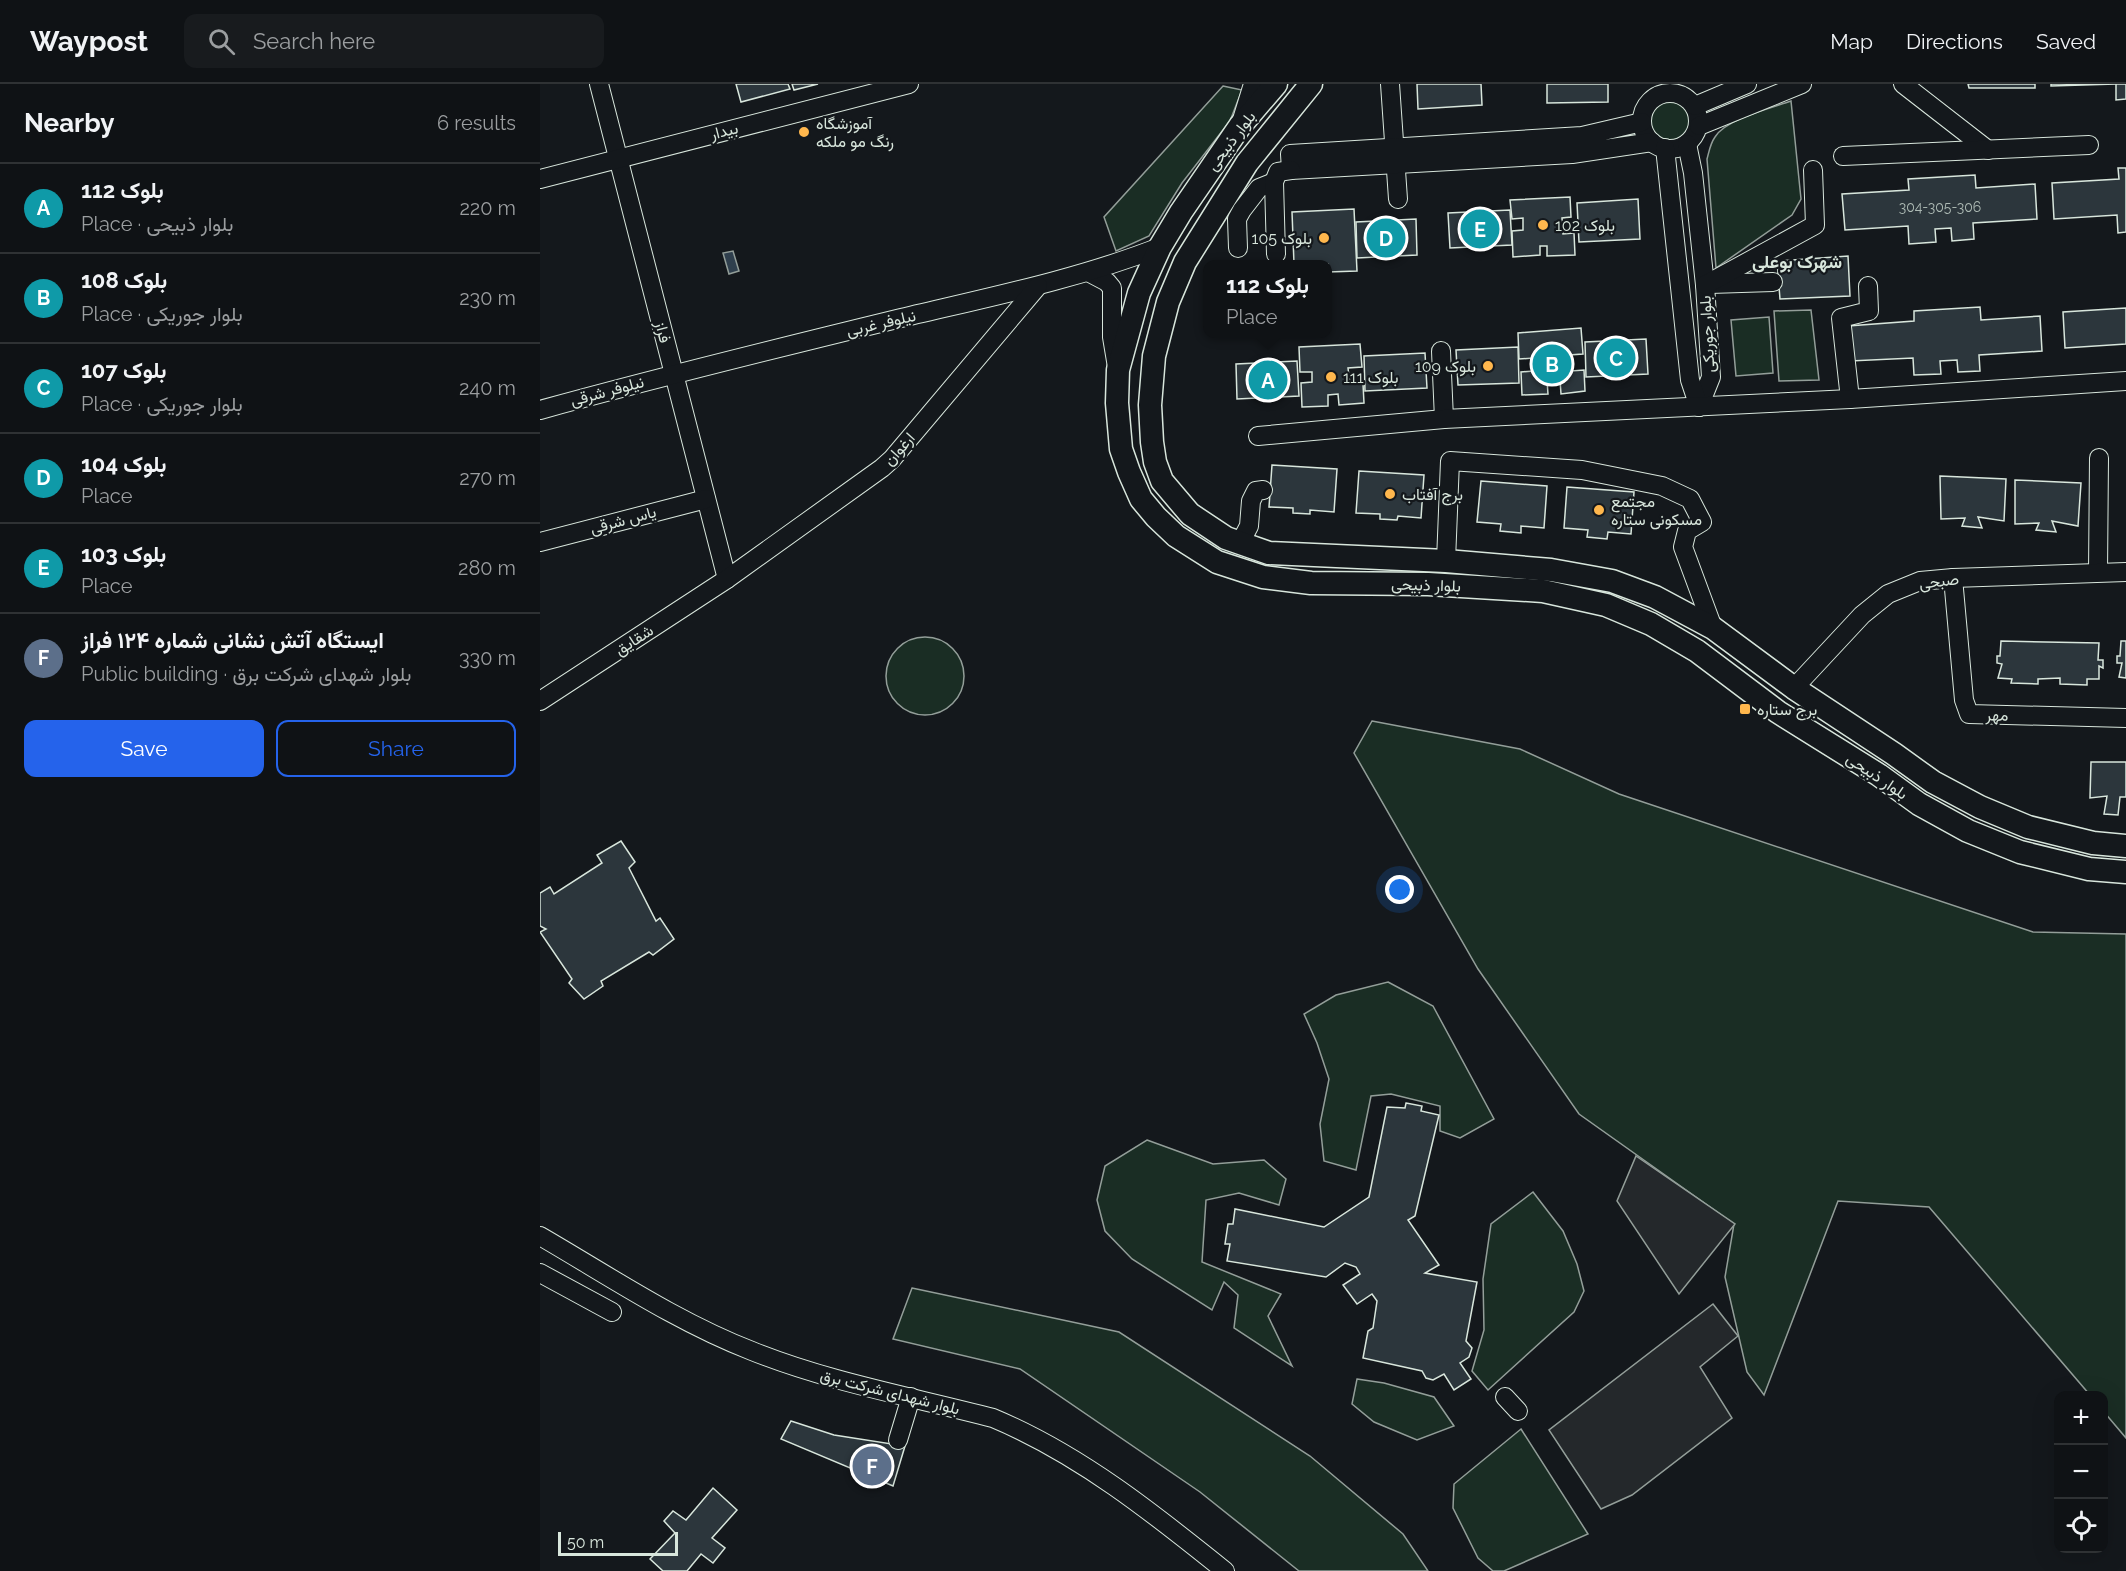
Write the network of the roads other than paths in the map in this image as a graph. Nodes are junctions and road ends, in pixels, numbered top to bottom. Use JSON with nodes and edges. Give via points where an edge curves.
{"nodes":[{"id":1,"x":599,"y":84,"type":"edge"},
{"id":2,"x":909,"y":84,"type":"edge"},
{"id":3,"x":1253,"y":84,"type":"edge"},
{"id":4,"x":1276,"y":84,"type":"edge"},
{"id":5,"x":1311,"y":84,"type":"edge"},
{"id":6,"x":1390,"y":84,"type":"edge"},
{"id":7,"x":1747,"y":84,"type":"edge"},
{"id":8,"x":1802,"y":84,"type":"edge"},
{"id":9,"x":1903,"y":84,"type":"edge"},
{"id":10,"x":1673,"y":88,"type":"edge"},
{"id":11,"x":1647,"y":92,"type":"edge"},
{"id":12,"x":1695,"y":106,"type":"junction"},
{"id":13,"x":1642,"y":122,"type":"junction"},
{"id":14,"x":1240,"y":126,"type":"junction"},
{"id":15,"x":1699,"y":126,"type":"junction"},
{"id":16,"x":1687,"y":144,"type":"junction"},
{"id":17,"x":1658,"y":145,"type":"junction"},
{"id":18,"x":2089,"y":145,"type":"dead end"},
{"id":19,"x":1988,"y":150,"type":"junction"},
{"id":20,"x":1844,"y":156,"type":"dead end"},
{"id":21,"x":1395,"y":157,"type":"junction"},
{"id":22,"x":618,"y":158,"type":"junction"},
{"id":23,"x":1813,"y":170,"type":"dead end"},
{"id":24,"x":540,"y":179,"type":"edge"},
{"id":25,"x":1274,"y":182,"type":"junction"},
{"id":26,"x":1398,"y":199,"type":"dead end"},
{"id":27,"x":1160,"y":247,"type":"junction"},
{"id":28,"x":1238,"y":248,"type":"dead end"},
{"id":29,"x":1276,"y":254,"type":"dead end"},
{"id":30,"x":1088,"y":272,"type":"junction"},
{"id":31,"x":1773,"y":282,"type":"dead end"},
{"id":32,"x":1705,"y":285,"type":"junction"},
{"id":33,"x":1038,"y":286,"type":"junction"},
{"id":34,"x":1868,"y":286,"type":"dead end"},
{"id":35,"x":1441,"y":351,"type":"dead end"},
{"id":36,"x":1118,"y":370,"type":"junction"},
{"id":37,"x":674,"y":373,"type":"junction"},
{"id":38,"x":2126,"y":381,"type":"edge"},
{"id":39,"x":1850,"y":399,"type":"junction"},
{"id":40,"x":1699,"y":407,"type":"junction"},
{"id":41,"x":540,"y":410,"type":"edge"},
{"id":42,"x":1444,"y":419,"type":"junction"},
{"id":43,"x":1258,"y":436,"type":"dead end"},
{"id":44,"x":2099,"y":458,"type":"dead end"},
{"id":45,"x":1263,"y":490,"type":"dead end"},
{"id":46,"x":706,"y":499,"type":"junction"},
{"id":47,"x":540,"y":542,"type":"edge"},
{"id":48,"x":1239,"y":543,"type":"junction"},
{"id":49,"x":1446,"y":561,"type":"junction"},
{"id":50,"x":2098,"y":572,"type":"junction"},
{"id":51,"x":2126,"y":572,"type":"edge"},
{"id":52,"x":1953,"y":578,"type":"junction"},
{"id":53,"x":727,"y":579,"type":"junction"},
{"id":54,"x":1713,"y":628,"type":"junction"},
{"id":55,"x":1794,"y":688,"type":"junction"},
{"id":56,"x":540,"y":701,"type":"edge"},
{"id":57,"x":1778,"y":712,"type":"junction"},
{"id":58,"x":2126,"y":718,"type":"edge"},
{"id":59,"x":2126,"y":846,"type":"edge"},
{"id":60,"x":2126,"y":872,"type":"edge"},
{"id":61,"x":540,"y":1236,"type":"edge"},
{"id":62,"x":540,"y":1273,"type":"edge"},
{"id":63,"x":612,"y":1312,"type":"dead end"},
{"id":64,"x":911,"y":1397,"type":"junction"},
{"id":65,"x":898,"y":1440,"type":"dead end"},
{"id":66,"x":1225,"y":1571,"type":"edge"}],
"edges":[{"from":1,"to":22,"type":"street","name":"فراز"},
{"from":2,"to":22,"type":"street","name":"بیدار"},
{"from":3,"to":14,"type":"street"},
{"from":4,"to":14,"type":"main road","name":"بلوار ذبیحی"},
{"from":5,"to":48,"type":"main road","name":"بلوار ذبیحی","via":[[1247,163],[1185,262],[1168,302],[1154,356],[1152,442],[1162,481],[1190,514]]},
{"from":6,"to":21,"type":"street"},
{"from":7,"to":12,"type":"street"},
{"from":8,"to":15,"type":"street"},
{"from":9,"to":19,"type":"street"},
{"from":10,"to":11,"type":"street","via":[[1663,93]]},
{"from":10,"to":12,"type":"street"},
{"from":11,"to":13,"type":"street"},
{"from":12,"to":15,"type":"street"},
{"from":13,"to":17,"type":"street","via":[[1647,137]]},
{"from":13,"to":21,"type":"street","via":[[1582,136]]},
{"from":14,"to":27,"type":"main road","name":"بلوار ذبیحی"},
{"from":15,"to":16,"type":"street"},
{"from":16,"to":17,"type":"street","via":[[1673,149]]},
{"from":16,"to":32,"type":"street","name":"بلوار جوریکی"},
{"from":17,"to":21,"type":"street","via":[[1572,154]]},
{"from":17,"to":40,"type":"street","name":"بلوار جوریکی","via":[[1690,380]]},
{"from":18,"to":19,"type":"street"},
{"from":19,"to":20,"type":"street"},
{"from":21,"to":25,"type":"street","via":[[1290,154],[1291,170],[1278,172]]},
{"from":21,"to":26,"type":"street"},
{"from":22,"to":24,"type":"street","name":"بیدار"},
{"from":22,"to":37,"type":"street","name":"فراز"},
{"from":23,"to":32,"type":"street","via":[[1815,225]]},
{"from":25,"to":28,"type":"street","via":[[1259,188],[1237,219]]},
{"from":25,"to":29,"type":"street"},
{"from":27,"to":30,"type":"street","name":"نیلوفر غربی"},
{"from":27,"to":36,"type":"main road","name":"بلوار ذبیحی","via":[[1139,293]]},
{"from":30,"to":33,"type":"street","name":"نیلوفر غربی"},
{"from":30,"to":36,"type":"street","via":[[1112,288],[1112,337]]},
{"from":31,"to":32,"type":"street"},
{"from":32,"to":40,"type":"street","name":"بلوار جوریکی","via":[[1711,377]]},
{"from":33,"to":37,"type":"street","name":"نیلوفر غربی"},
{"from":33,"to":53,"type":"street","name":"ارغوان","via":[[892,459]]},
{"from":34,"to":39,"type":"street","via":[[1869,311],[1841,318]]},
{"from":35,"to":42,"type":"street"},
{"from":36,"to":57,"type":"main road","name":"بلوار ذبیحی","via":[[1122,449],[1141,499],[1176,536],[1217,562],[1263,577],[1311,583],[1428,584],[1543,591],[1606,605],[1650,624],[1696,651]]},
{"from":37,"to":41,"type":"street","name":"نیلوفر شرقی"},
{"from":37,"to":46,"type":"street","name":"فراز"},
{"from":38,"to":39,"type":"street"},
{"from":39,"to":40,"type":"street"},
{"from":40,"to":42,"type":"street"},
{"from":42,"to":43,"type":"street"},
{"from":44,"to":50,"type":"street"},
{"from":45,"to":48,"type":"street","via":[[1256,491],[1251,501],[1249,526]]},
{"from":46,"to":47,"type":"street","name":"یاس شرقی"},
{"from":46,"to":53,"type":"street","name":"فراز"},
{"from":48,"to":49,"type":"main road","name":"بلوار ذبیحی","via":[[1269,553]]},
{"from":49,"to":54,"type":"main road","name":"بلوار ذبیحی","via":[[1551,570],[1612,581],[1655,597]]},
{"from":49,"to":54,"type":"street","via":[[1449,461],[1582,470],[1662,486],[1690,499],[1702,522],[1687,531],[1683,547]]},
{"from":50,"to":51,"type":"street","name":"صبحی"},
{"from":50,"to":52,"type":"street","name":"صبحی"},
{"from":52,"to":55,"type":"street","name":"صبحی","via":[[1920,581],[1888,594],[1862,615]]},
{"from":52,"to":58,"type":"street","name":"مهر","via":[[1964,700],[1969,714]]},
{"from":53,"to":56,"type":"street","name":"شقایق"},
{"from":54,"to":55,"type":"main road","name":"بلوار ذبیحی"},
{"from":55,"to":57,"type":"main road"},
{"from":55,"to":59,"type":"main road","name":"بلوار ذبیحی","via":[[1933,782],[1980,807],[2028,827],[2093,843]]},
{"from":57,"to":60,"type":"main road","name":"بلوار ذبیحی","via":[[1919,804],[1968,831],[2020,852],[2089,869]]},
{"from":61,"to":64,"type":"street","name":"بلوار شهدای شرکت برق","via":[[689,1323],[751,1351],[804,1370]]},
{"from":62,"to":63,"type":"street"},
{"from":64,"to":65,"type":"street"},
{"from":64,"to":66,"type":"street","name":"بلوار شهدای شرکت برق","via":[[993,1418],[1021,1430],[1140,1503]]}]}
